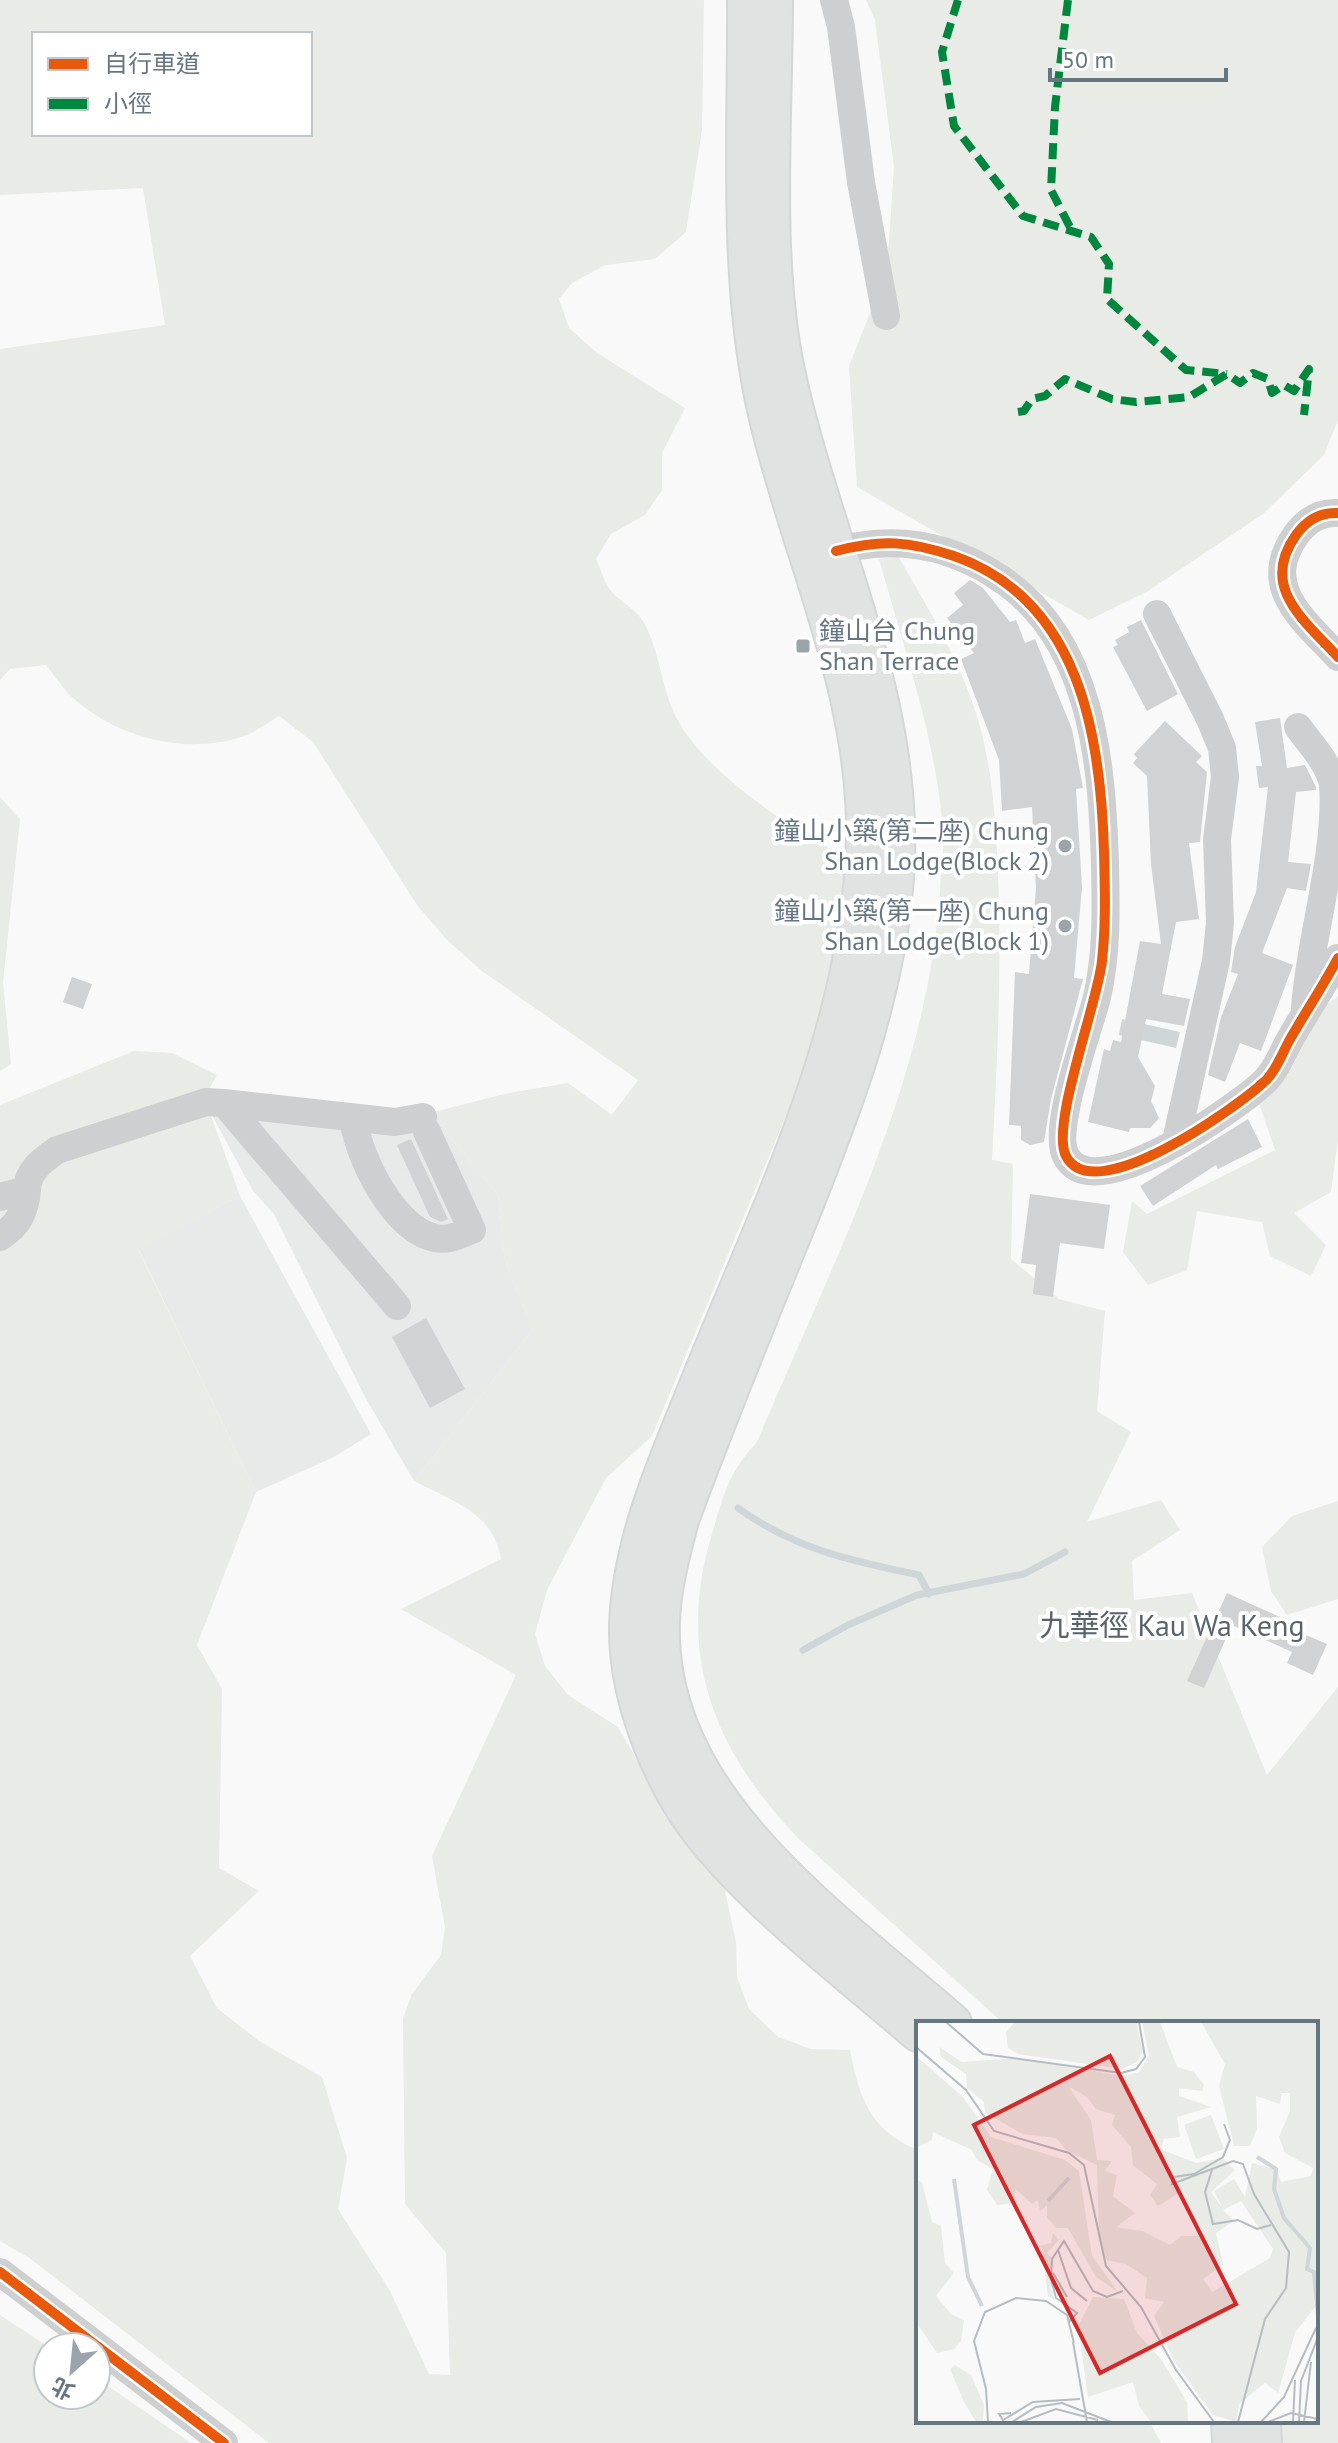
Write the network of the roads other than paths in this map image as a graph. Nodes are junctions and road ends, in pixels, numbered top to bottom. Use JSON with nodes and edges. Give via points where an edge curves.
{"nodes":[{"id":1,"x":746,"y":0,"type":"edge"},
{"id":2,"x":774,"y":0,"type":"edge"},
{"id":3,"x":834,"y":0,"type":"edge"},
{"id":4,"x":886,"y":316,"type":"dead end"},
{"id":5,"x":1338,"y":513,"type":"edge"},
{"id":6,"x":824,"y":555,"type":"junction"},
{"id":7,"x":1157,"y":614,"type":"dead end"},
{"id":8,"x":1338,"y":657,"type":"edge"},
{"id":9,"x":1298,"y":727,"type":"dead end"},
{"id":10,"x":1338,"y":958,"type":"edge"},
{"id":11,"x":1305,"y":1013,"type":"junction"},
{"id":12,"x":224,"y":1103,"type":"junction"},
{"id":13,"x":353,"y":1118,"type":"junction"},
{"id":14,"x":1176,"y":1141,"type":"junction"},
{"id":15,"x":13,"y":1194,"type":"edge"},
{"id":16,"x":0,"y":1237,"type":"edge"},
{"id":17,"x":397,"y":1306,"type":"dead end"},
{"id":18,"x":951,"y":2021,"type":"edge"},
{"id":19,"x":916,"y":2031,"type":"edge"},
{"id":20,"x":0,"y":2272,"type":"edge"},
{"id":21,"x":1230,"y":2423,"type":"edge"},
{"id":22,"x":1262,"y":2423,"type":"edge"},
{"id":23,"x":224,"y":2443,"type":"edge"},
{"id":24,"x":1231,"y":2443,"type":"edge"},
{"id":25,"x":1263,"y":2443,"type":"edge"}],
"edges":[{"from":1,"to":6,"type":"main road","via":[[754,348],[773,438]]},
{"from":2,"to":6,"type":"main road","via":[[779,335]]},
{"from":3,"to":4,"type":"street"},
{"from":5,"to":8,"type":"street","via":[[1305,523],[1281,565],[1283,587],[1295,610]]},
{"from":6,"to":14,"type":"street","via":[[877,541],[921,545],[980,565],[1016,588],[1047,623],[1072,668],[1091,720],[1104,827],[1102,962],[1066,1112],[1066,1156],[1093,1174],[1110,1173]]},
{"from":6,"to":18,"type":"main road","via":[[858,611],[890,749],[897,837],[891,917],[852,1082],[680,1520],[664,1590],[663,1658],[688,1747],[738,1826]]},
{"from":6,"to":19,"type":"main road","via":[[862,775],[865,853],[853,944],[818,1086],[649,1513],[628,1629],[647,1730],[683,1807],[740,1873]]},
{"from":7,"to":14,"type":"street","via":[[1210,719],[1222,748],[1225,777],[1217,839],[1216,961]]},
{"from":9,"to":11,"type":"street","via":[[1321,757],[1333,785],[1336,859],[1308,969]]},
{"from":10,"to":11,"type":"street"},
{"from":11,"to":14,"type":"street","via":[[1266,1081]]},
{"from":12,"to":13,"type":"street"},
{"from":12,"to":15,"type":"street","via":[[206,1102],[57,1150]]},
{"from":12,"to":17,"type":"street"},
{"from":13,"to":13,"type":"street","via":[[425,1124],[472,1230],[451,1239],[433,1238],[406,1220],[381,1192],[355,1138]]},
{"from":15,"to":16,"type":"street","via":[[26,1207],[19,1222]]},
{"from":20,"to":23,"type":"street"},
{"from":21,"to":24,"type":"main road"},
{"from":22,"to":25,"type":"main road"}]}
